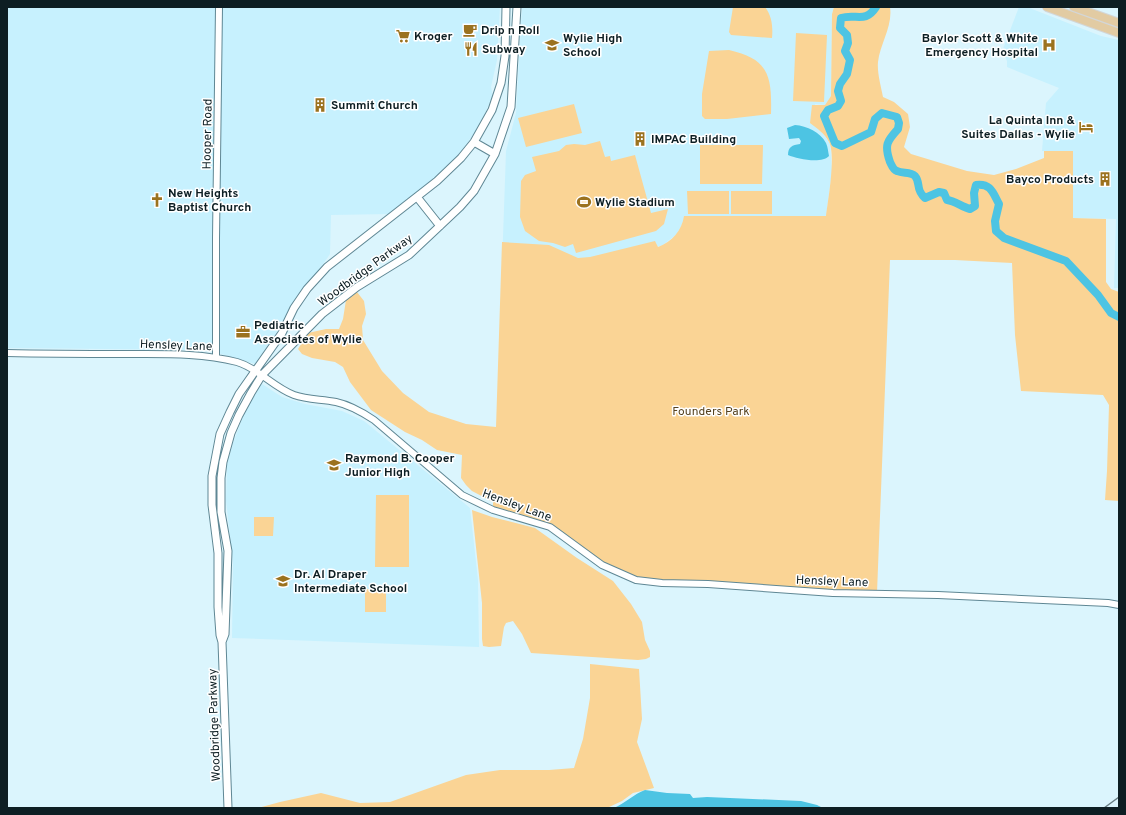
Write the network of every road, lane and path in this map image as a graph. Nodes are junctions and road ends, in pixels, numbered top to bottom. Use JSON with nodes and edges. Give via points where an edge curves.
{"nodes":[{"id":1,"x":219,"y":7,"type":"edge"},
{"id":2,"x":506,"y":7,"type":"edge"},
{"id":3,"x":516,"y":7,"type":"edge"},
{"id":4,"x":1047,"y":7,"type":"edge"},
{"id":5,"x":1074,"y":7,"type":"edge"},
{"id":6,"x":1119,"y":23,"type":"edge"},
{"id":7,"x":1119,"y":33,"type":"edge"},
{"id":8,"x":505,"y":56,"type":"junction"},
{"id":9,"x":514,"y":56,"type":"junction"},
{"id":10,"x":474,"y":142,"type":"junction"},
{"id":11,"x":495,"y":154,"type":"junction"},
{"id":12,"x":416,"y":197,"type":"junction"},
{"id":13,"x":440,"y":226,"type":"junction"},
{"id":14,"x":7,"y":354,"type":"edge"},
{"id":15,"x":216,"y":358,"type":"junction"},
{"id":16,"x":255,"y":370,"type":"junction"},
{"id":17,"x":262,"y":375,"type":"junction"},
{"id":18,"x":212,"y":476,"type":"junction"},
{"id":19,"x":220,"y":478,"type":"junction"},
{"id":20,"x":225,"y":534,"type":"junction"},
{"id":21,"x":216,"y":535,"type":"junction"},
{"id":22,"x":1119,"y":605,"type":"edge"},
{"id":23,"x":222,"y":642,"type":"junction"},
{"id":24,"x":228,"y":808,"type":"edge"}],
"edges":[{"from":1,"to":15,"type":"street","name":"Hooper Road"},
{"from":2,"to":8,"type":"main road","name":"Woodbridge Parkway"},
{"from":3,"to":9,"type":"main road","name":"Woodbridge Parkway"},
{"from":4,"to":7,"type":"main road"},
{"from":5,"to":6,"type":"main road"},
{"from":8,"to":9,"type":"main road"},
{"from":8,"to":10,"type":"main road","name":"Woodbridge Parkway","via":[[501,83],[492,110]]},
{"from":9,"to":11,"type":"main road","name":"Woodbridge Parkway","via":[[511,107]]},
{"from":10,"to":11,"type":"main road"},
{"from":10,"to":12,"type":"main road","name":"Woodbridge Parkway","via":[[461,158]]},
{"from":11,"to":13,"type":"main road","name":"Woodbridge Parkway","via":[[474,190]]},
{"from":12,"to":13,"type":"main road"},
{"from":12,"to":16,"type":"main road","name":"Woodbridge Parkway","via":[[327,267],[307,289],[282,333]]},
{"from":13,"to":17,"type":"main road","name":"Woodbridge Parkway","via":[[409,255],[357,287],[322,314]]},
{"from":14,"to":15,"type":"street","name":"Hensley Lane","via":[[184,354]]},
{"from":15,"to":16,"type":"street","name":"Hensley Lane","via":[[238,362]]},
{"from":16,"to":17,"type":"street","name":"Hensley Lane"},
{"from":16,"to":18,"type":"main road","name":"Woodbridge Parkway","via":[[239,394],[220,434]]},
{"from":17,"to":19,"type":"main road","name":"Woodbridge Parkway","via":[[231,433]]},
{"from":17,"to":22,"type":"street","name":"Hensley Lane","via":[[294,394],[355,408],[380,425],[462,495],[492,510],[550,527],[602,565],[636,580]]},
{"from":18,"to":19,"type":"main road"},
{"from":18,"to":21,"type":"main road","name":"Woodbridge Parkway"},
{"from":19,"to":20,"type":"main road","name":"Woodbridge Parkway","via":[[221,512]]},
{"from":20,"to":21,"type":"main road"},
{"from":20,"to":23,"type":"main road","name":"Woodbridge Parkway","via":[[228,551],[227,593],[225,634]]},
{"from":21,"to":23,"type":"main road","name":"Woodbridge Parkway","via":[[218,607]]},
{"from":23,"to":24,"type":"main road","name":"Woodbridge Parkway"}]}
